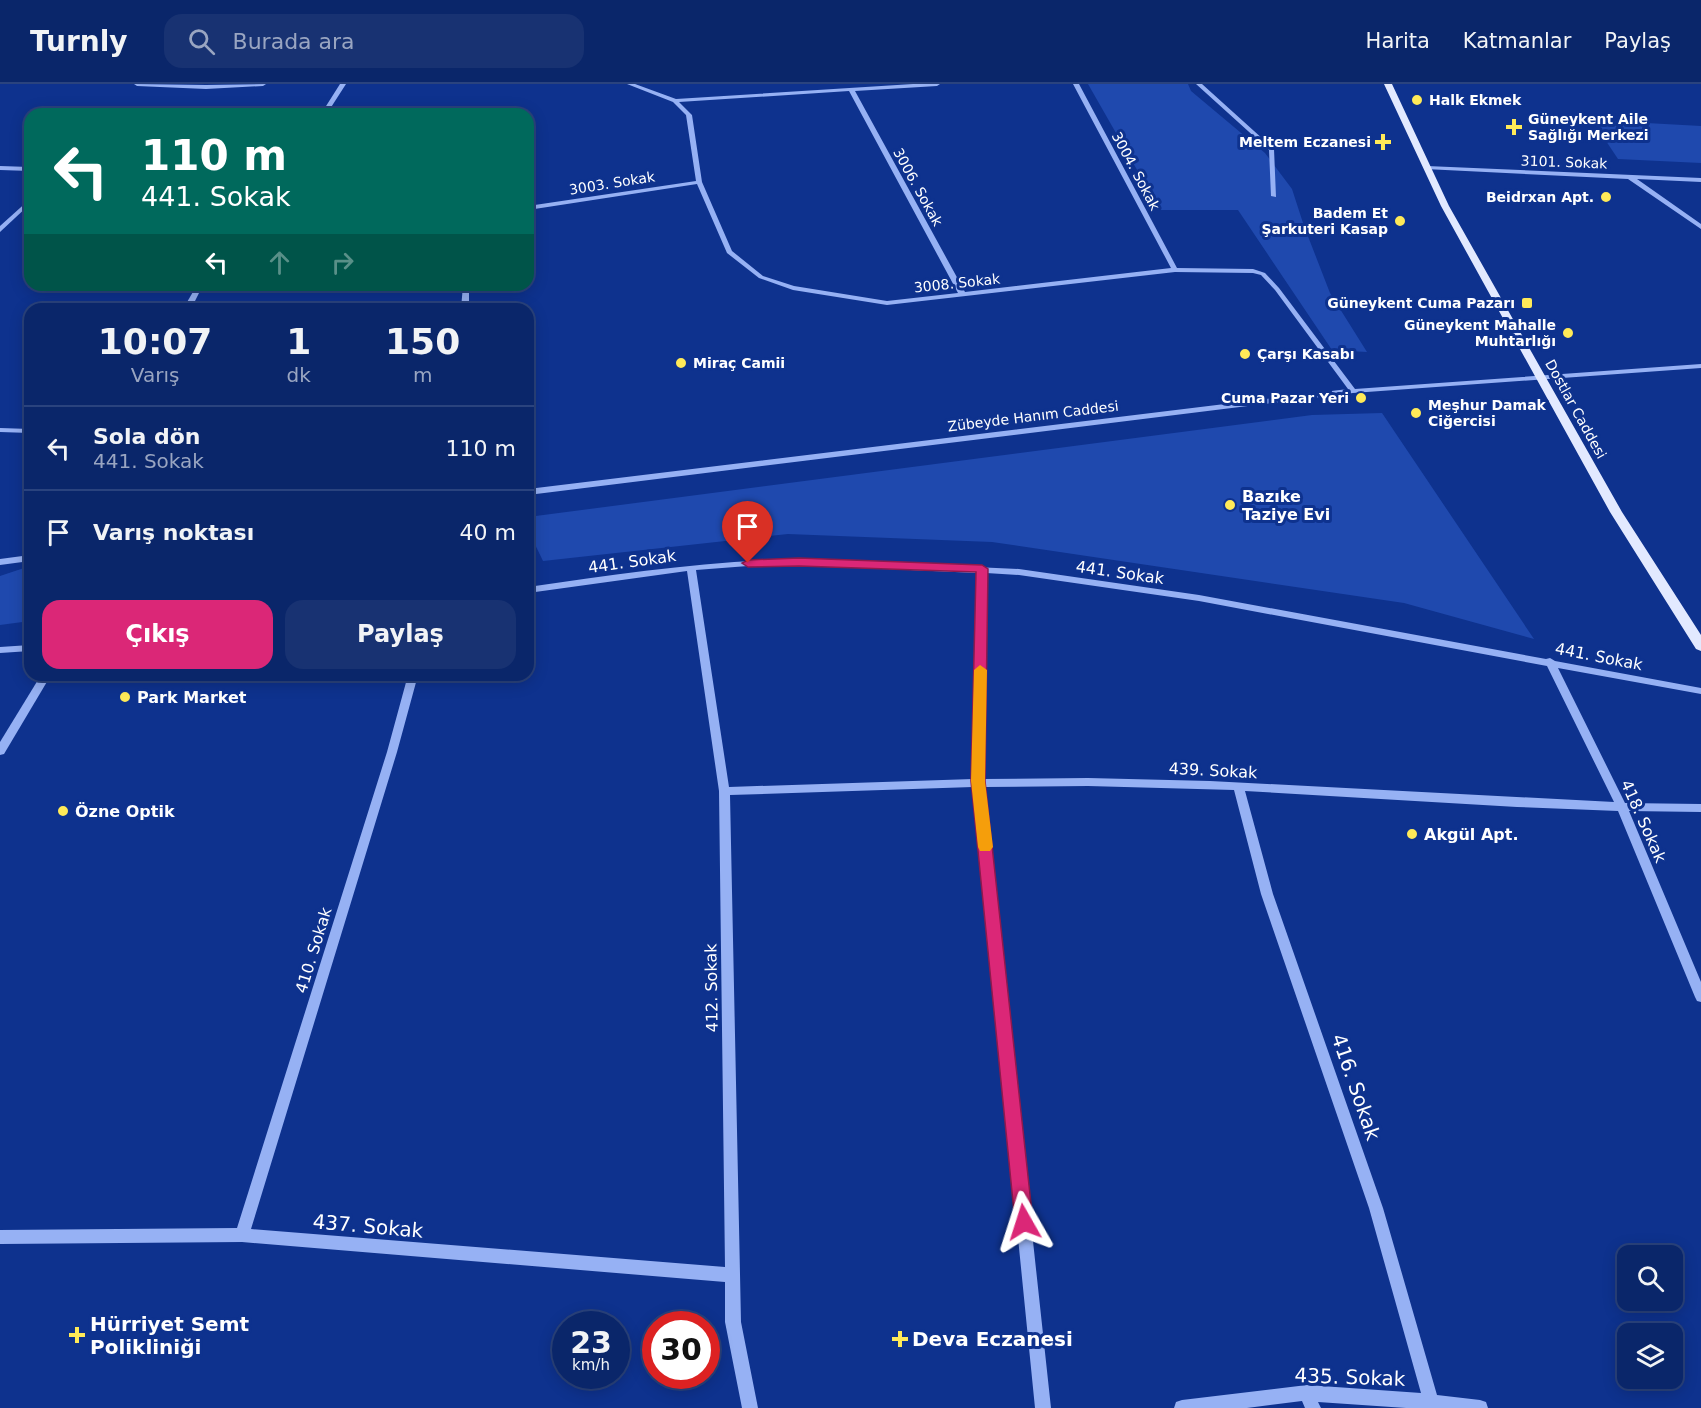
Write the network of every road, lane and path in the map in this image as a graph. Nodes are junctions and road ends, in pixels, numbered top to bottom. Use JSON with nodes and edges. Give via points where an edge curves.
{"nodes":[{"id":1,"x":137,"y":84,"type":"edge"},
{"id":2,"x":263,"y":84,"type":"edge"},
{"id":3,"x":343,"y":84,"type":"edge"},
{"id":4,"x":630,"y":84,"type":"edge"},
{"id":5,"x":937,"y":84,"type":"edge"},
{"id":6,"x":1076,"y":84,"type":"edge"},
{"id":7,"x":1199,"y":84,"type":"edge"},
{"id":8,"x":1388,"y":84,"type":"edge"},
{"id":9,"x":852,"y":91,"type":"junction"},
{"id":10,"x":675,"y":101,"type":"junction"},
{"id":11,"x":328,"y":108,"type":"edge"},
{"id":12,"x":0,"y":168,"type":"edge"},
{"id":13,"x":1426,"y":168,"type":"junction"},
{"id":14,"x":24,"y":169,"type":"edge"},
{"id":15,"x":1629,"y":176,"type":"junction"},
{"id":16,"x":1701,"y":180,"type":"edge"},
{"id":17,"x":699,"y":182,"type":"junction"},
{"id":18,"x":1274,"y":196,"type":"dead end"},
{"id":19,"x":24,"y":207,"type":"edge"},
{"id":20,"x":534,"y":207,"type":"edge"},
{"id":21,"x":1701,"y":227,"type":"edge"},
{"id":22,"x":0,"y":230,"type":"edge"},
{"id":23,"x":1175,"y":270,"type":"junction"},
{"id":24,"x":963,"y":295,"type":"junction"},
{"id":25,"x":1701,"y":366,"type":"edge"},
{"id":26,"x":1542,"y":379,"type":"junction"},
{"id":27,"x":1353,"y":391,"type":"junction"},
{"id":28,"x":0,"y":430,"type":"edge"},
{"id":29,"x":24,"y":430,"type":"edge"},
{"id":30,"x":534,"y":491,"type":"edge"},
{"id":31,"x":24,"y":559,"type":"edge"},
{"id":32,"x":0,"y":562,"type":"edge"},
{"id":33,"x":691,"y":568,"type":"junction"},
{"id":34,"x":982,"y":569,"type":"junction"},
{"id":35,"x":534,"y":589,"type":"edge"},
{"id":36,"x":1701,"y":646,"type":"edge"},
{"id":37,"x":24,"y":648,"type":"edge"},
{"id":38,"x":0,"y":650,"type":"edge"},
{"id":39,"x":1550,"y":661,"type":"junction"},
{"id":40,"x":42,"y":681,"type":"edge"},
{"id":41,"x":411,"y":681,"type":"edge"},
{"id":42,"x":1701,"y":691,"type":"edge"},
{"id":43,"x":0,"y":751,"type":"edge"},
{"id":44,"x":978,"y":781,"type":"junction"},
{"id":45,"x":1239,"y":788,"type":"junction"},
{"id":46,"x":724,"y":791,"type":"junction"},
{"id":47,"x":1622,"y":808,"type":"junction"},
{"id":48,"x":1701,"y":808,"type":"edge"},
{"id":49,"x":1701,"y":998,"type":"edge"},
{"id":50,"x":242,"y":1235,"type":"junction"},
{"id":51,"x":0,"y":1237,"type":"edge"},
{"id":52,"x":732,"y":1275,"type":"junction"},
{"id":53,"x":1310,"y":1401,"type":"edge"},
{"id":54,"x":1431,"y":1402,"type":"junction"},
{"id":55,"x":750,"y":1408,"type":"edge"},
{"id":56,"x":1043,"y":1408,"type":"edge"},
{"id":57,"x":1182,"y":1408,"type":"edge"},
{"id":58,"x":1480,"y":1408,"type":"edge"}],
"edges":[{"from":1,"to":2,"type":"street"},
{"from":3,"to":11,"type":"street"},
{"from":4,"to":10,"type":"street"},
{"from":5,"to":9,"type":"street"},
{"from":6,"to":23,"type":"street","name":"3004. Sokak"},
{"from":7,"to":18,"type":"street","via":[[1272,150]]},
{"from":8,"to":13,"type":"main road","name":"Dostlar Caddesi"},
{"from":9,"to":10,"type":"street"},
{"from":9,"to":24,"type":"street","name":"3006. Sokak"},
{"from":10,"to":17,"type":"street","name":"3008. Sokak","via":[[689,115]]},
{"from":12,"to":14,"type":"street"},
{"from":13,"to":15,"type":"street","name":"3101. Sokak"},
{"from":13,"to":26,"type":"main road","name":"Dostlar Caddesi"},
{"from":15,"to":16,"type":"street","name":"3101. Sokak"},
{"from":15,"to":21,"type":"street"},
{"from":17,"to":20,"type":"street","name":"3003. Sokak"},
{"from":17,"to":24,"type":"street","name":"3008. Sokak","via":[[729,252],[761,277],[793,288],[887,303]]},
{"from":19,"to":22,"type":"street"},
{"from":23,"to":24,"type":"street","name":"3008. Sokak"},
{"from":23,"to":27,"type":"street","name":"3008. Sokak","via":[[1232,269],[1263,274]]},
{"from":25,"to":26,"type":"street","name":"Zübeyde Hanım Caddesi"},
{"from":26,"to":27,"type":"street","name":"Zübeyde Hanım Caddesi"},
{"from":26,"to":36,"type":"main road","name":"Dostlar Caddesi","via":[[1616,512]]},
{"from":27,"to":30,"type":"street","name":"Zübeyde Hanım Caddesi"},
{"from":28,"to":29,"type":"street"},
{"from":31,"to":32,"type":"street"},
{"from":33,"to":34,"type":"street","name":"441. Sokak","via":[[799,562]]},
{"from":33,"to":35,"type":"street","name":"441. Sokak"},
{"from":33,"to":46,"type":"street","name":"412. Sokak"},
{"from":34,"to":39,"type":"street","name":"441. Sokak","via":[[1199,598]]},
{"from":34,"to":44,"type":"street"},
{"from":37,"to":38,"type":"street"},
{"from":39,"to":42,"type":"street","name":"441. Sokak"},
{"from":39,"to":47,"type":"street","name":"418. Sokak"},
{"from":40,"to":43,"type":"street"},
{"from":41,"to":50,"type":"street","name":"410. Sokak"},
{"from":44,"to":45,"type":"street","name":"439. Sokak"},
{"from":44,"to":46,"type":"street","name":"439. Sokak"},
{"from":44,"to":56,"type":"street"},
{"from":45,"to":47,"type":"street","name":"439. Sokak"},
{"from":45,"to":54,"type":"street","name":"416. Sokak","via":[[1267,894],[1376,1208]]},
{"from":46,"to":52,"type":"street","name":"412. Sokak"},
{"from":47,"to":48,"type":"street","name":"439. Sokak"},
{"from":47,"to":49,"type":"street","name":"418. Sokak"},
{"from":50,"to":51,"type":"street","name":"437. Sokak"},
{"from":50,"to":52,"type":"street","name":"437. Sokak"},
{"from":52,"to":55,"type":"street","name":"412. Sokak","via":[[733,1322]]},
{"from":53,"to":54,"type":"street","name":"435. Sokak"},
{"from":53,"to":57,"type":"street","name":"435. Sokak"},
{"from":54,"to":58,"type":"street","name":"435. Sokak"}]}
